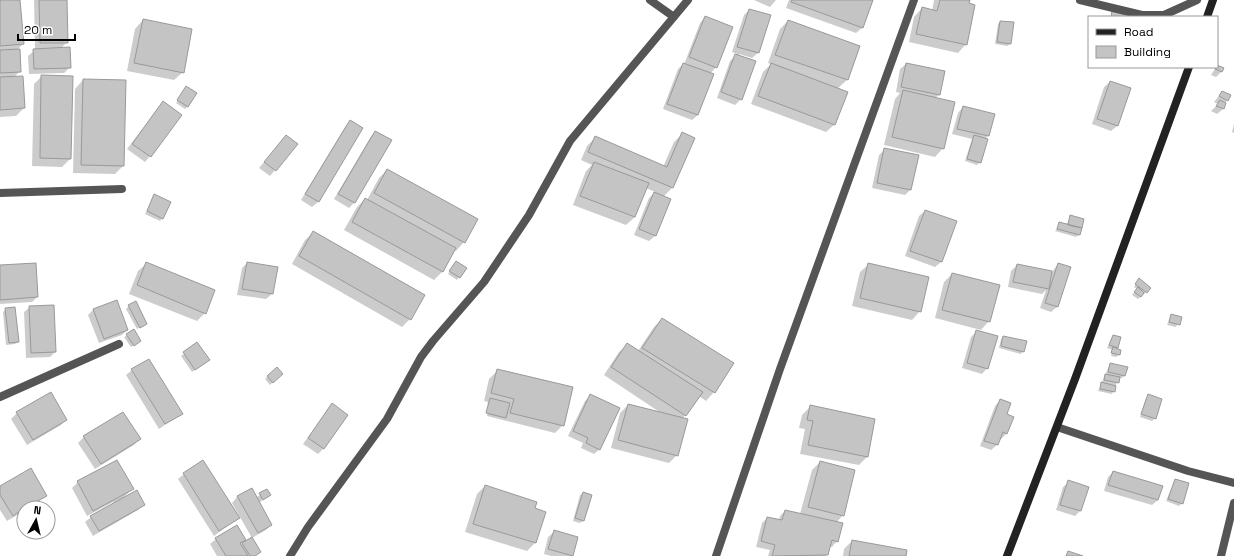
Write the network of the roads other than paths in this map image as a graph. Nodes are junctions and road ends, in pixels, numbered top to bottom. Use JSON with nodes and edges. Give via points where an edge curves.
{"nodes":[{"id":1,"x":650,"y":0,"type":"edge"},
{"id":2,"x":688,"y":0,"type":"edge"},
{"id":3,"x":914,"y":0,"type":"edge"},
{"id":4,"x":1080,"y":0,"type":"edge"},
{"id":5,"x":1197,"y":0,"type":"edge"},
{"id":6,"x":1213,"y":0,"type":"edge"},
{"id":7,"x":1207,"y":16,"type":"edge"},
{"id":8,"x":674,"y":17,"type":"junction"},
{"id":9,"x":1189,"y":68,"type":"edge"},
{"id":10,"x":122,"y":189,"type":"dead end"},
{"id":11,"x":0,"y":193,"type":"edge"},
{"id":12,"x":119,"y":344,"type":"dead end"},
{"id":13,"x":0,"y":397,"type":"edge"},
{"id":14,"x":1057,"y":427,"type":"junction"},
{"id":15,"x":1234,"y":483,"type":"edge"},
{"id":16,"x":1234,"y":504,"type":"edge"},
{"id":17,"x":290,"y":556,"type":"edge"},
{"id":18,"x":716,"y":556,"type":"edge"},
{"id":19,"x":1007,"y":556,"type":"edge"},
{"id":20,"x":1221,"y":556,"type":"edge"}],
"edges":[{"from":1,"to":8,"type":"street"},
{"from":2,"to":8,"type":"street"},
{"from":3,"to":18,"type":"street","via":[[780,369]]},
{"from":4,"to":5,"type":"street","via":[[1142,15],[1156,15]]},
{"from":6,"to":7,"type":"main road"},
{"from":8,"to":17,"type":"street","via":[[570,141],[528,215],[488,276],[432,341],[387,419],[308,526]]},
{"from":9,"to":14,"type":"main road"},
{"from":10,"to":11,"type":"street"},
{"from":12,"to":13,"type":"street"},
{"from":14,"to":15,"type":"street","via":[[1188,471]]},
{"from":14,"to":19,"type":"main road"},
{"from":16,"to":20,"type":"street"}]}
